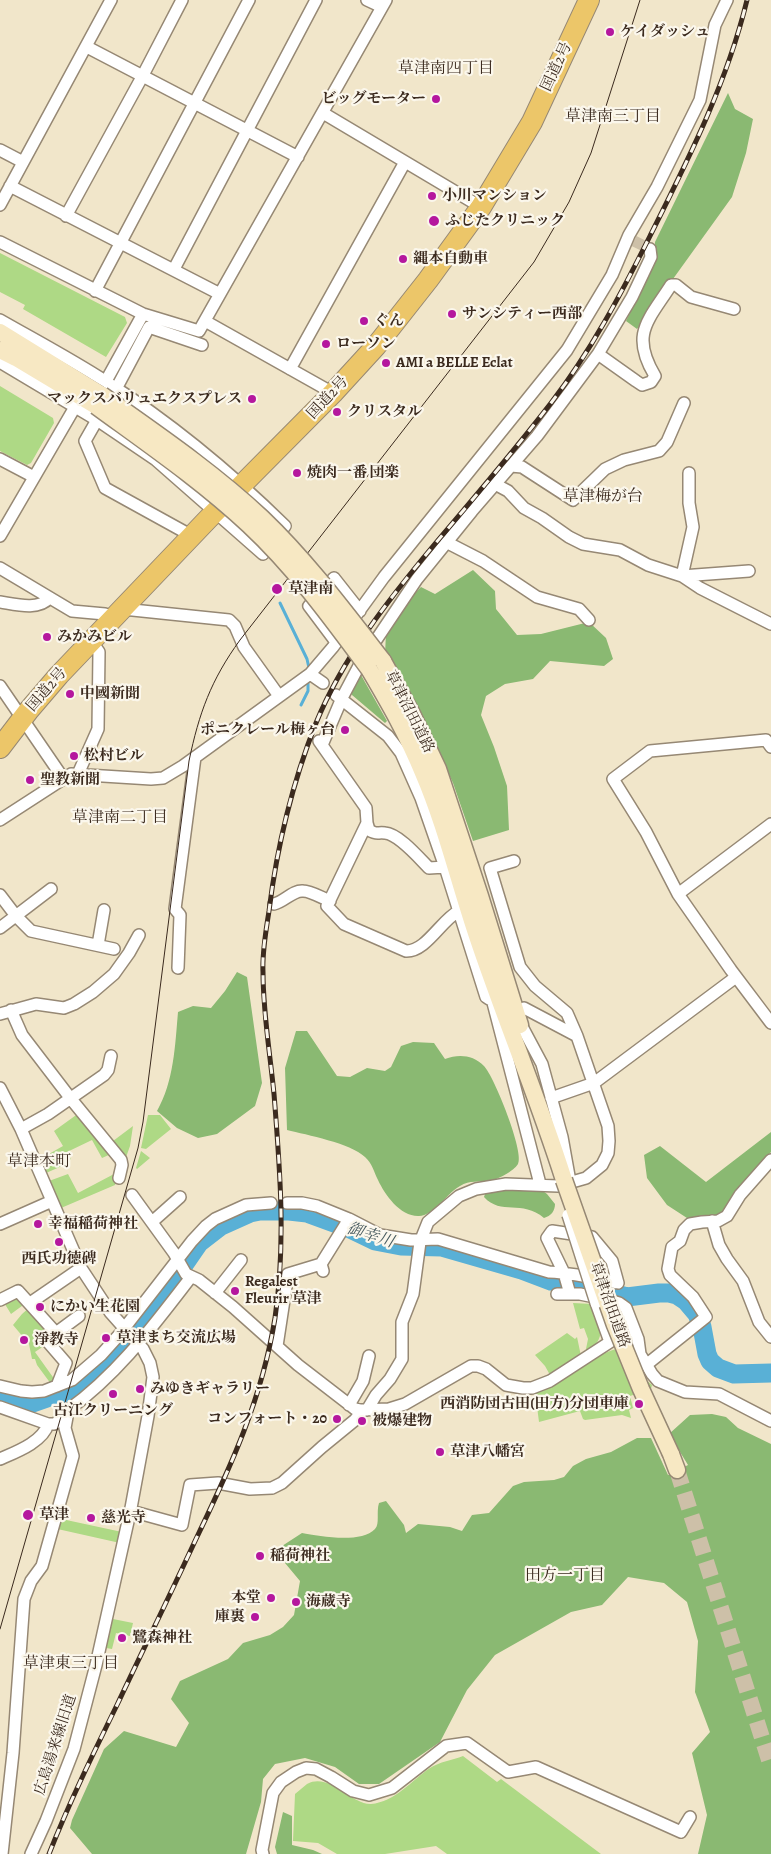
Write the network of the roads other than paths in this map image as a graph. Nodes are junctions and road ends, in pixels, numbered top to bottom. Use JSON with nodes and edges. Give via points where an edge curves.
{"nodes":[{"id":1,"x":111,"y":0,"type":"edge"},
{"id":2,"x":182,"y":0,"type":"edge"},
{"id":3,"x":249,"y":0,"type":"edge"},
{"id":4,"x":316,"y":0,"type":"edge"},
{"id":5,"x":367,"y":0,"type":"edge"},
{"id":6,"x":589,"y":0,"type":"edge"},
{"id":7,"x":727,"y":0,"type":"edge"},
{"id":8,"x":384,"y":4,"type":"edge"},
{"id":9,"x":86,"y":47,"type":"junction"},
{"id":10,"x":142,"y":77,"type":"junction"},
{"id":11,"x":195,"y":104,"type":"junction"},
{"id":12,"x":323,"y":112,"type":"junction"},
{"id":13,"x":248,"y":131,"type":"junction"},
{"id":14,"x":0,"y":150,"type":"edge"},
{"id":15,"x":298,"y":157,"type":"junction"},
{"id":16,"x":23,"y":162,"type":"junction"},
{"id":17,"x":405,"y":162,"type":"junction"},
{"id":18,"x":10,"y":186,"type":"junction"},
{"id":19,"x":0,"y":205,"type":"edge"},
{"id":20,"x":481,"y":207,"type":"junction"},
{"id":21,"x":66,"y":216,"type":"junction"},
{"id":22,"x":634,"y":241,"type":"dead end"},
{"id":23,"x":0,"y":242,"type":"edge"},
{"id":24,"x":120,"y":242,"type":"junction"},
{"id":25,"x":650,"y":249,"type":"dead end"},
{"id":26,"x":615,"y":268,"type":"junction"},
{"id":27,"x":174,"y":269,"type":"junction"},
{"id":28,"x":95,"y":291,"type":"junction"},
{"id":29,"x":220,"y":294,"type":"junction"},
{"id":30,"x":734,"y":309,"type":"dead end"},
{"id":31,"x":143,"y":314,"type":"junction"},
{"id":32,"x":0,"y":320,"type":"edge"},
{"id":33,"x":205,"y":322,"type":"junction"},
{"id":34,"x":0,"y":332,"type":"edge"},
{"id":35,"x":202,"y":344,"type":"dead end"},
{"id":36,"x":0,"y":350,"type":"edge"},
{"id":37,"x":598,"y":354,"type":"junction"},
{"id":38,"x":0,"y":362,"type":"edge"},
{"id":39,"x":290,"y":369,"type":"junction"},
{"id":40,"x":333,"y":393,"type":"junction"},
{"id":41,"x":103,"y":398,"type":"junction"},
{"id":42,"x":684,"y":403,"type":"dead end"},
{"id":43,"x":75,"y":407,"type":"junction"},
{"id":44,"x":0,"y":459,"type":"edge"},
{"id":45,"x":510,"y":466,"type":"junction"},
{"id":46,"x":689,"y":473,"type":"dead end"},
{"id":47,"x":34,"y":477,"type":"junction"},
{"id":48,"x":495,"y":484,"type":"junction"},
{"id":49,"x":243,"y":485,"type":"junction"},
{"id":50,"x":216,"y":511,"type":"junction"},
{"id":51,"x":0,"y":536,"type":"edge"},
{"id":52,"x":192,"y":536,"type":"junction"},
{"id":53,"x":446,"y":542,"type":"junction"},
{"id":54,"x":0,"y":568,"type":"edge"},
{"id":55,"x":749,"y":571,"type":"dead end"},
{"id":56,"x":682,"y":576,"type":"junction"},
{"id":57,"x":49,"y":598,"type":"junction"},
{"id":58,"x":0,"y":602,"type":"edge"},
{"id":59,"x":360,"y":611,"type":"junction"},
{"id":60,"x":118,"y":614,"type":"junction"},
{"id":61,"x":589,"y":620,"type":"dead end"},
{"id":62,"x":771,"y":624,"type":"edge"},
{"id":63,"x":92,"y":642,"type":"junction"},
{"id":64,"x":336,"y":642,"type":"junction"},
{"id":65,"x":376,"y":665,"type":"junction"},
{"id":66,"x":310,"y":674,"type":"junction"},
{"id":67,"x":323,"y":683,"type":"dead end"},
{"id":68,"x":0,"y":686,"type":"edge"},
{"id":69,"x":279,"y":696,"type":"junction"},
{"id":70,"x":339,"y":697,"type":"junction"},
{"id":71,"x":23,"y":718,"type":"junction"},
{"id":72,"x":771,"y":746,"type":"edge"},
{"id":73,"x":0,"y":748,"type":"edge"},
{"id":74,"x":195,"y":757,"type":"junction"},
{"id":75,"x":78,"y":774,"type":"junction"},
{"id":76,"x":64,"y":778,"type":"junction"},
{"id":77,"x":0,"y":820,"type":"edge"},
{"id":78,"x":367,"y":823,"type":"junction"},
{"id":79,"x":771,"y":824,"type":"edge"},
{"id":80,"x":514,"y":861,"type":"dead end"},
{"id":81,"x":445,"y":867,"type":"junction"},
{"id":82,"x":51,"y":889,"type":"dead end"},
{"id":83,"x":678,"y":894,"type":"junction"},
{"id":84,"x":0,"y":895,"type":"edge"},
{"id":85,"x":330,"y":901,"type":"junction"},
{"id":86,"x":274,"y":904,"type":"dead end"},
{"id":87,"x":104,"y":910,"type":"dead end"},
{"id":88,"x":459,"y":911,"type":"junction"},
{"id":89,"x":16,"y":916,"type":"junction"},
{"id":90,"x":0,"y":928,"type":"edge"},
{"id":91,"x":139,"y":935,"type":"dead end"},
{"id":92,"x":98,"y":945,"type":"junction"},
{"id":93,"x":480,"y":945,"type":"junction"},
{"id":94,"x":114,"y":949,"type":"dead end"},
{"id":95,"x":178,"y":968,"type":"dead end"},
{"id":96,"x":736,"y":977,"type":"junction"},
{"id":97,"x":490,"y":999,"type":"dead end"},
{"id":98,"x":6,"y":1012,"type":"edge"},
{"id":99,"x":521,"y":1013,"type":"junction"},
{"id":100,"x":769,"y":1017,"type":"edge"},
{"id":101,"x":577,"y":1036,"type":"junction"},
{"id":102,"x":110,"y":1056,"type":"dead end"},
{"id":103,"x":594,"y":1084,"type":"junction"},
{"id":104,"x":0,"y":1088,"type":"edge"},
{"id":105,"x":551,"y":1098,"type":"junction"},
{"id":106,"x":71,"y":1099,"type":"junction"},
{"id":107,"x":21,"y":1130,"type":"junction"},
{"id":108,"x":550,"y":1136,"type":"junction"},
{"id":109,"x":771,"y":1160,"type":"edge"},
{"id":110,"x":119,"y":1178,"type":"dead end"},
{"id":111,"x":564,"y":1182,"type":"junction"},
{"id":112,"x":540,"y":1184,"type":"junction"},
{"id":113,"x":132,"y":1196,"type":"dead end"},
{"id":114,"x":180,"y":1197,"type":"dead end"},
{"id":115,"x":52,"y":1201,"type":"junction"},
{"id":116,"x":271,"y":1203,"type":"dead end"},
{"id":117,"x":287,"y":1203,"type":"dead end"},
{"id":118,"x":712,"y":1221,"type":"junction"},
{"id":119,"x":152,"y":1222,"type":"junction"},
{"id":120,"x":0,"y":1224,"type":"edge"},
{"id":121,"x":346,"y":1224,"type":"junction"},
{"id":122,"x":420,"y":1244,"type":"junction"},
{"id":123,"x":241,"y":1260,"type":"dead end"},
{"id":124,"x":178,"y":1262,"type":"junction"},
{"id":125,"x":81,"y":1268,"type":"junction"},
{"id":126,"x":564,"y":1274,"type":"junction"},
{"id":127,"x":190,"y":1277,"type":"junction"},
{"id":128,"x":215,"y":1293,"type":"junction"},
{"id":129,"x":569,"y":1293,"type":"junction"},
{"id":130,"x":557,"y":1294,"type":"dead end"},
{"id":131,"x":0,"y":1300,"type":"edge"},
{"id":132,"x":30,"y":1303,"type":"junction"},
{"id":133,"x":0,"y":1308,"type":"edge"},
{"id":134,"x":79,"y":1316,"type":"dead end"},
{"id":135,"x":126,"y":1330,"type":"junction"},
{"id":136,"x":56,"y":1333,"type":"junction"},
{"id":137,"x":771,"y":1337,"type":"edge"},
{"id":138,"x":610,"y":1342,"type":"junction"},
{"id":139,"x":138,"y":1343,"type":"junction"},
{"id":140,"x":277,"y":1346,"type":"junction"},
{"id":141,"x":640,"y":1354,"type":"junction"},
{"id":142,"x":368,"y":1356,"type":"dead end"},
{"id":143,"x":646,"y":1365,"type":"junction"},
{"id":144,"x":0,"y":1386,"type":"edge"},
{"id":145,"x":58,"y":1386,"type":"junction"},
{"id":146,"x":349,"y":1405,"type":"junction"},
{"id":147,"x":0,"y":1408,"type":"edge"},
{"id":148,"x":365,"y":1410,"type":"junction"},
{"id":149,"x":67,"y":1417,"type":"junction"},
{"id":150,"x":771,"y":1421,"type":"edge"},
{"id":151,"x":48,"y":1424,"type":"junction"},
{"id":152,"x":0,"y":1459,"type":"edge"},
{"id":153,"x":678,"y":1470,"type":"tunnel mouth"},
{"id":154,"x":131,"y":1510,"type":"junction"},
{"id":155,"x":4,"y":1798,"type":"edge"},
{"id":156,"x":690,"y":1817,"type":"dead end"},
{"id":157,"x":2,"y":1854,"type":"edge"},
{"id":158,"x":30,"y":1854,"type":"edge"},
{"id":159,"x":263,"y":1854,"type":"edge"}],
"edges":[{"from":1,"to":9,"type":"street"},
{"from":2,"to":10,"type":"street"},
{"from":3,"to":11,"type":"street"},
{"from":4,"to":13,"type":"street"},
{"from":5,"to":8,"type":"street"},
{"from":6,"to":20,"type":"highway","name":"国道2号","via":[[532,122]]},
{"from":7,"to":26,"type":"street","via":[[715,25],[700,100]]},
{"from":8,"to":12,"type":"street"},
{"from":9,"to":10,"type":"street"},
{"from":9,"to":16,"type":"street"},
{"from":10,"to":11,"type":"street"},
{"from":10,"to":21,"type":"street"},
{"from":11,"to":13,"type":"street"},
{"from":11,"to":24,"type":"street"},
{"from":12,"to":15,"type":"street"},
{"from":12,"to":17,"type":"street"},
{"from":13,"to":15,"type":"street"},
{"from":13,"to":27,"type":"street"},
{"from":14,"to":16,"type":"street"},
{"from":15,"to":29,"type":"street"},
{"from":16,"to":18,"type":"street"},
{"from":17,"to":20,"type":"street"},
{"from":17,"to":39,"type":"street"},
{"from":18,"to":19,"type":"street"},
{"from":18,"to":21,"type":"street"},
{"from":20,"to":40,"type":"highway","name":"国道2号","via":[[376,346]]},
{"from":21,"to":24,"type":"street"},
{"from":22,"to":26,"type":"street"},
{"from":23,"to":28,"type":"street"},
{"from":24,"to":27,"type":"street"},
{"from":24,"to":28,"type":"street"},
{"from":25,"to":37,"type":"street","via":[[651,257],[632,297]]},
{"from":26,"to":59,"type":"street","via":[[587,319],[550,374],[384,577]]},
{"from":27,"to":29,"type":"street"},
{"from":28,"to":31,"type":"street"},
{"from":29,"to":33,"type":"street"},
{"from":30,"to":37,"type":"street","via":[[692,297],[671,285],[644,328],[642,346],[654,376],[651,382],[642,385]]},
{"from":31,"to":33,"type":"street","via":[[199,331]]},
{"from":31,"to":41,"type":"street"},
{"from":32,"to":41,"type":"street"},
{"from":33,"to":39,"type":"street"},
{"from":34,"to":41,"type":"street"},
{"from":35,"to":41,"type":"street","via":[[149,327]]},
{"from":36,"to":41,"type":"street"},
{"from":37,"to":45,"type":"street","via":[[537,436]]},
{"from":38,"to":43,"type":"street"},
{"from":39,"to":40,"type":"street"},
{"from":40,"to":49,"type":"highway","name":"国道2号"},
{"from":41,"to":43,"type":"street"},
{"from":41,"to":49,"type":"street","via":[[171,427]]},
{"from":41,"to":50,"type":"street","via":[[156,460]]},
{"from":41,"to":52,"type":"street","via":[[85,441],[105,488]]},
{"from":41,"to":65,"type":"street","name":"草津沼田道路","bridge":true,"via":[[249,525]]},
{"from":42,"to":45,"type":"street","via":[[667,442],[659,451],[624,460],[605,469],[573,500],[522,467]]},
{"from":43,"to":47,"type":"street"},
{"from":44,"to":47,"type":"street"},
{"from":45,"to":48,"type":"street"},
{"from":46,"to":56,"type":"street","via":[[688,502],[693,527]]},
{"from":47,"to":51,"type":"street"},
{"from":48,"to":53,"type":"street"},
{"from":48,"to":56,"type":"street","via":[[508,491],[524,508],[576,541],[620,550],[643,563]]},
{"from":49,"to":50,"type":"highway","name":"国道2号"},
{"from":49,"to":50,"type":"street","via":[[285,526],[263,554]]},
{"from":50,"to":52,"type":"highway","name":"国道2号"},
{"from":52,"to":60,"type":"highway","name":"国道2号"},
{"from":53,"to":61,"type":"street","via":[[483,561],[537,597],[578,608]]},
{"from":53,"to":70,"type":"street","via":[[416,579]]},
{"from":54,"to":57,"type":"street"},
{"from":55,"to":56,"type":"street"},
{"from":56,"to":62,"type":"street"},
{"from":57,"to":58,"type":"street","via":[[38,605]]},
{"from":57,"to":60,"type":"street","via":[[72,611]]},
{"from":59,"to":64,"type":"street"},
{"from":59,"to":64,"type":"street","via":[[334,578],[309,606]]},
{"from":60,"to":63,"type":"highway","name":"国道2号"},
{"from":60,"to":69,"type":"street","via":[[230,620],[244,647]]},
{"from":63,"to":71,"type":"highway","name":"国道2号"},
{"from":63,"to":75,"type":"street","via":[[99,652],[98,729]]},
{"from":64,"to":66,"type":"street"},
{"from":65,"to":93,"type":"street","name":"草津沼田道路","via":[[424,773]]},
{"from":65,"to":99,"type":"street","name":"草津沼田道路","via":[[412,714],[438,769]]},
{"from":66,"to":67,"type":"street"},
{"from":66,"to":69,"type":"street"},
{"from":68,"to":71,"type":"street"},
{"from":69,"to":74,"type":"street"},
{"from":70,"to":78,"type":"street","via":[[320,743],[366,808]]},
{"from":70,"to":81,"type":"street","via":[[388,736],[401,753],[422,798]]},
{"from":71,"to":73,"type":"highway","name":"国道2号"},
{"from":71,"to":76,"type":"street"},
{"from":72,"to":83,"type":"street","via":[[766,740],[650,751],[613,779],[646,832]]},
{"from":74,"to":75,"type":"street","via":[[169,775],[157,779]]},
{"from":74,"to":95,"type":"street","via":[[175,909],[180,915]]},
{"from":75,"to":76,"type":"street"},
{"from":76,"to":77,"type":"street"},
{"from":78,"to":81,"type":"street","via":[[369,830],[376,834],[386,832],[405,843],[429,868]]},
{"from":78,"to":85,"type":"street"},
{"from":79,"to":83,"type":"street"},
{"from":80,"to":101,"type":"street","via":[[490,868],[520,967],[534,986],[567,1013]]},
{"from":81,"to":88,"type":"street"},
{"from":82,"to":89,"type":"street"},
{"from":83,"to":96,"type":"street"},
{"from":84,"to":89,"type":"street"},
{"from":85,"to":86,"type":"street","via":[[300,891]]},
{"from":85,"to":88,"type":"street","via":[[327,906],[344,924],[406,951],[422,944],[450,915]]},
{"from":87,"to":92,"type":"street"},
{"from":88,"to":97,"type":"street","via":[[486,997]]},
{"from":89,"to":90,"type":"street"},
{"from":89,"to":92,"type":"street","via":[[36,933]]},
{"from":91,"to":98,"type":"street","via":[[114,974],[74,1004],[64,1008],[36,1004]]},
{"from":92,"to":94,"type":"street"},
{"from":93,"to":108,"type":"street","name":"草津沼田道路"},
{"from":93,"to":112,"type":"street"},
{"from":96,"to":100,"type":"street"},
{"from":96,"to":103,"type":"street"},
{"from":98,"to":106,"type":"street"},
{"from":99,"to":101,"type":"street"},
{"from":99,"to":105,"type":"street","via":[[542,1064]]},
{"from":99,"to":108,"type":"street","name":"草津沼田道路"},
{"from":101,"to":103,"type":"street"},
{"from":102,"to":106,"type":"street","via":[[104,1075]]},
{"from":103,"to":105,"type":"street"},
{"from":103,"to":111,"type":"street","via":[[608,1126],[608,1152],[602,1164],[586,1178]]},
{"from":104,"to":107,"type":"street","name":"広島湯来線旧道"},
{"from":105,"to":111,"type":"street","via":[[562,1137]]},
{"from":106,"to":107,"type":"street"},
{"from":106,"to":110,"type":"street","via":[[120,1160]]},
{"from":107,"to":115,"type":"street","name":"広島湯来線旧道"},
{"from":108,"to":111,"type":"street","name":"草津沼田道路"},
{"from":109,"to":118,"type":"street","via":[[740,1195],[727,1216],[718,1222]]},
{"from":111,"to":112,"type":"street"},
{"from":111,"to":138,"type":"street","bridge":true,"via":[[568,1215]]},
{"from":111,"to":153,"type":"street","name":"草津沼田道路","bridge":true,"via":[[615,1324]]},
{"from":112,"to":122,"type":"street","via":[[494,1185],[459,1196],[428,1222]]},
{"from":113,"to":119,"type":"street"},
{"from":114,"to":119,"type":"street"},
{"from":115,"to":120,"type":"street"},
{"from":115,"to":125,"type":"street","name":"広島湯来線旧道"},
{"from":116,"to":124,"type":"street","via":[[246,1205],[215,1219],[199,1232]]},
{"from":117,"to":121,"type":"street","via":[[309,1204]]},
{"from":118,"to":137,"type":"street","via":[[723,1252],[743,1281],[759,1322]]},
{"from":118,"to":143,"type":"street","via":[[690,1224],[684,1230],[680,1241],[672,1247],[668,1269],[699,1304],[706,1317]]},
{"from":119,"to":124,"type":"street"},
{"from":121,"to":122,"type":"street"},
{"from":121,"to":140,"type":"street","via":[[328,1250],[322,1267],[288,1274]]},
{"from":122,"to":126,"type":"street","via":[[438,1239]]},
{"from":122,"to":148,"type":"street","via":[[413,1294],[402,1322],[402,1358]]},
{"from":123,"to":128,"type":"street"},
{"from":124,"to":127,"type":"street"},
{"from":124,"to":135,"type":"street"},
{"from":125,"to":132,"type":"street"},
{"from":125,"to":135,"type":"street","name":"広島湯来線旧道"},
{"from":126,"to":126,"type":"street","via":[[547,1238],[552,1231],[592,1237],[612,1261],[618,1283],[575,1273]]},
{"from":126,"to":129,"type":"street"},
{"from":127,"to":128,"type":"street"},
{"from":127,"to":139,"type":"street"},
{"from":128,"to":140,"type":"street"},
{"from":129,"to":130,"type":"street"},
{"from":129,"to":141,"type":"street","via":[[609,1300],[626,1308]]},
{"from":131,"to":132,"type":"street","via":[[18,1291]]},
{"from":131,"to":133,"type":"street","via":[[3,1307]]},
{"from":132,"to":136,"type":"street"},
{"from":134,"to":136,"type":"street"},
{"from":135,"to":139,"type":"street","name":"広島湯来線旧道"},
{"from":135,"to":145,"type":"street","via":[[72,1380]]},
{"from":136,"to":145,"type":"street","via":[[47,1341],[66,1364]]},
{"from":138,"to":141,"type":"street","via":[[633,1345]]},
{"from":138,"to":148,"type":"street","via":[[541,1386],[522,1388],[506,1385],[486,1369],[471,1366],[405,1404],[389,1409]]},
{"from":139,"to":149,"type":"street","via":[[86,1397],[68,1410]]},
{"from":139,"to":154,"type":"street","name":"広島湯来線旧道","via":[[152,1370],[152,1390]]},
{"from":140,"to":146,"type":"street"},
{"from":141,"to":143,"type":"street"},
{"from":142,"to":146,"type":"street","via":[[363,1382]]},
{"from":143,"to":150,"type":"street","via":[[658,1381],[685,1392],[718,1394]]},
{"from":144,"to":145,"type":"street","via":[[32,1392]]},
{"from":146,"to":148,"type":"street"},
{"from":147,"to":151,"type":"street"},
{"from":148,"to":154,"type":"street","via":[[282,1483],[272,1488],[250,1489],[213,1483],[190,1485],[182,1525]]},
{"from":149,"to":151,"type":"street"},
{"from":149,"to":155,"type":"street","via":[[65,1428],[73,1456],[42,1566],[30,1581],[24,1599]]},
{"from":151,"to":152,"type":"street","via":[[46,1432]]},
{"from":154,"to":158,"type":"street","name":"広島湯来線旧道","via":[[74,1749]]},
{"from":155,"to":157,"type":"street"},
{"from":156,"to":159,"type":"street","via":[[681,1832],[536,1767],[508,1772],[467,1744],[446,1746],[392,1788],[369,1794],[352,1791],[316,1769],[296,1772],[281,1782],[273,1793]]}]}
